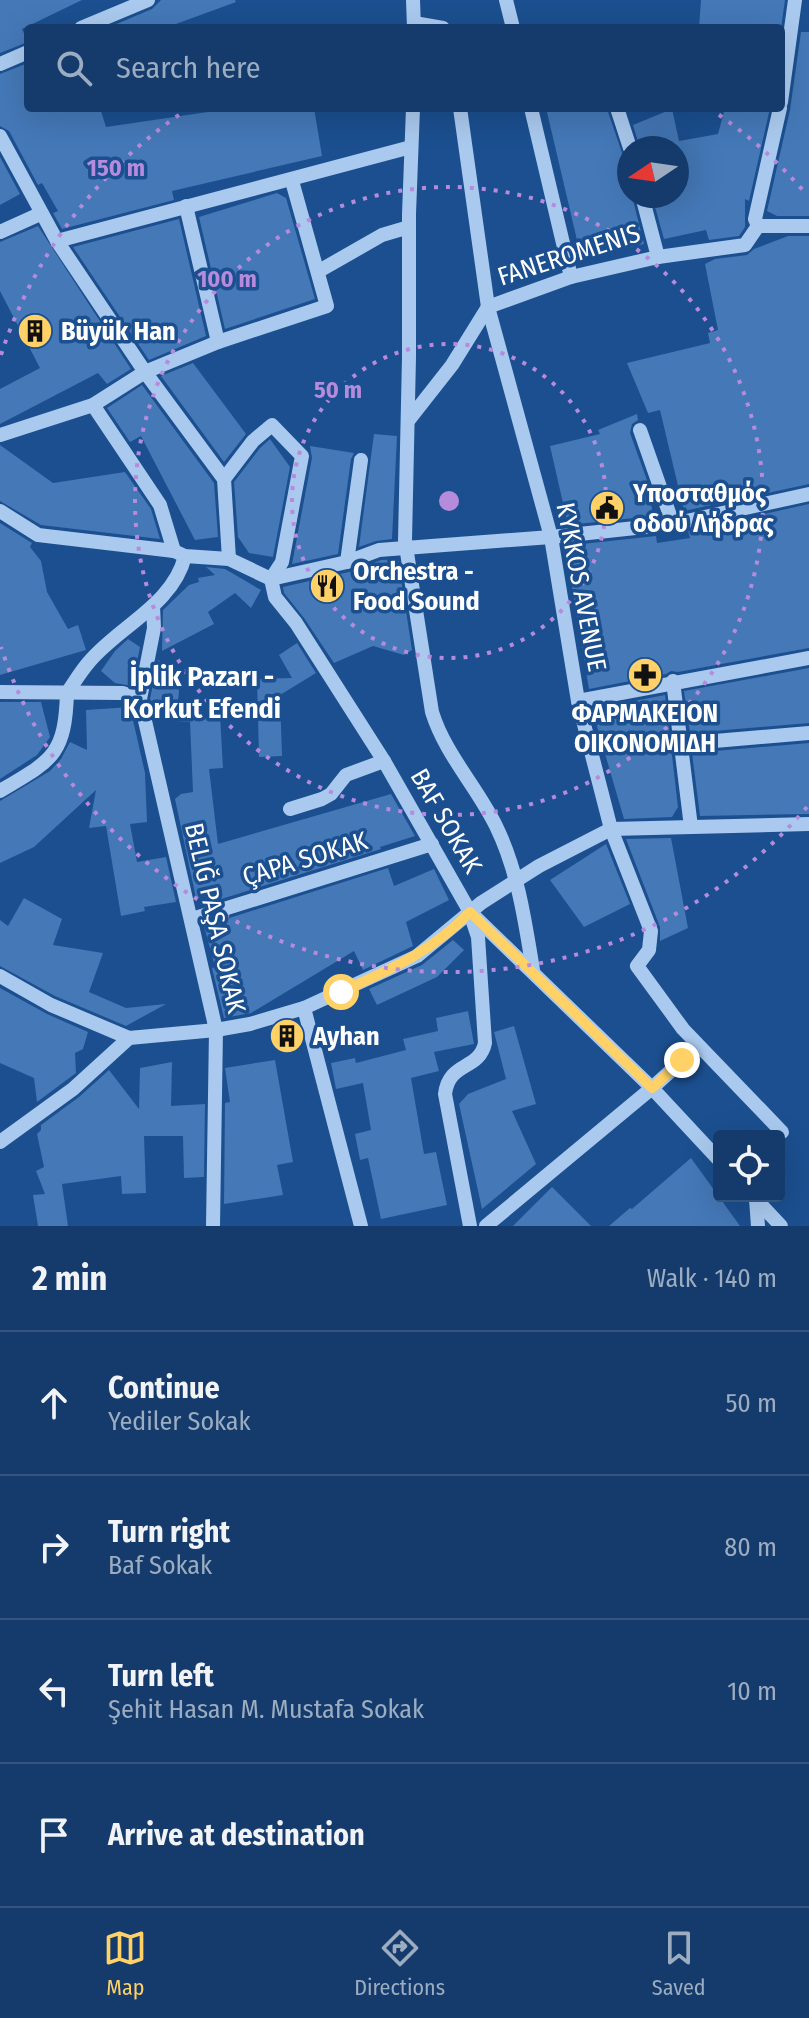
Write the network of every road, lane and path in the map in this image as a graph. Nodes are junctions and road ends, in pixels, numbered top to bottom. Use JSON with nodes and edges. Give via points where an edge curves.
{"nodes":[{"id":1,"x":148,"y":0,"type":"edge"},
{"id":2,"x":413,"y":0,"type":"edge"},
{"id":3,"x":506,"y":0,"type":"edge"},
{"id":4,"x":795,"y":0,"type":"edge"},
{"id":5,"x":131,"y":3,"type":"edge"},
{"id":6,"x":89,"y":24,"type":"edge"},
{"id":7,"x":414,"y":24,"type":"edge"},
{"id":8,"x":512,"y":24,"type":"edge"},
{"id":9,"x":24,"y":54,"type":"edge"},
{"id":10,"x":0,"y":64,"type":"edge"},
{"id":11,"x":785,"y":70,"type":"edge"},
{"id":12,"x":413,"y":112,"type":"edge"},
{"id":13,"x":461,"y":112,"type":"edge"},
{"id":14,"x":532,"y":112,"type":"edge"},
{"id":15,"x":618,"y":112,"type":"edge"},
{"id":16,"x":778,"y":112,"type":"edge"},
{"id":17,"x":0,"y":136,"type":"edge"},
{"id":18,"x":626,"y":136,"type":"edge"},
{"id":19,"x":411,"y":147,"type":"junction"},
{"id":20,"x":292,"y":181,"type":"junction"},
{"id":21,"x":186,"y":206,"type":"junction"},
{"id":22,"x":645,"y":208,"type":"edge"},
{"id":23,"x":40,"y":214,"type":"junction"},
{"id":24,"x":758,"y":226,"type":"junction"},
{"id":25,"x":809,"y":226,"type":"edge"},
{"id":26,"x":409,"y":227,"type":"junction"},
{"id":27,"x":0,"y":232,"type":"edge"},
{"id":28,"x":57,"y":241,"type":"junction"},
{"id":29,"x":658,"y":257,"type":"junction"},
{"id":30,"x":319,"y":271,"type":"junction"},
{"id":31,"x":571,"y":277,"type":"junction"},
{"id":32,"x":488,"y":307,"type":"junction"},
{"id":33,"x":218,"y":342,"type":"junction"},
{"id":34,"x":145,"y":372,"type":"junction"},
{"id":35,"x":93,"y":405,"type":"junction"},
{"id":36,"x":408,"y":421,"type":"junction"},
{"id":37,"x":640,"y":430,"type":"dead end"},
{"id":38,"x":0,"y":435,"type":"edge"},
{"id":39,"x":361,"y":460,"type":"dead end"},
{"id":40,"x":224,"y":479,"type":"junction"},
{"id":41,"x":809,"y":494,"type":"edge"},
{"id":42,"x":0,"y":511,"type":"edge"},
{"id":43,"x":673,"y":524,"type":"junction"},
{"id":44,"x":551,"y":537,"type":"junction"},
{"id":45,"x":406,"y":547,"type":"junction"},
{"id":46,"x":179,"y":554,"type":"junction"},
{"id":47,"x":229,"y":559,"type":"junction"},
{"id":48,"x":347,"y":562,"type":"junction"},
{"id":49,"x":271,"y":579,"type":"junction"},
{"id":50,"x":153,"y":606,"type":"junction"},
{"id":51,"x":809,"y":658,"type":"edge"},
{"id":52,"x":673,"y":681,"type":"junction"},
{"id":53,"x":0,"y":692,"type":"edge"},
{"id":54,"x":67,"y":693,"type":"junction"},
{"id":55,"x":140,"y":699,"type":"junction"},
{"id":56,"x":578,"y":701,"type":"junction"},
{"id":57,"x":809,"y":733,"type":"edge"},
{"id":58,"x":680,"y":744,"type":"junction"},
{"id":59,"x":384,"y":761,"type":"junction"},
{"id":60,"x":0,"y":791,"type":"edge"},
{"id":61,"x":290,"y":809,"type":"dead end"},
{"id":62,"x":809,"y":824,"type":"edge"},
{"id":63,"x":691,"y":827,"type":"junction"},
{"id":64,"x":611,"y":829,"type":"junction"},
{"id":65,"x":432,"y":844,"type":"junction"},
{"id":66,"x":516,"y":881,"type":"junction"},
{"id":67,"x":470,"y":912,"type":"junction"},
{"id":68,"x":190,"y":913,"type":"junction"},
{"id":69,"x":533,"y":970,"type":"junction"},
{"id":70,"x":0,"y":976,"type":"edge"},
{"id":71,"x":304,"y":1008,"type":"junction"},
{"id":72,"x":216,"y":1030,"type":"junction"},
{"id":73,"x":129,"y":1038,"type":"junction"},
{"id":74,"x":698,"y":1046,"type":"junction"},
{"id":75,"x":652,"y":1088,"type":"junction"},
{"id":76,"x":780,"y":1130,"type":"edge"},
{"id":77,"x":0,"y":1142,"type":"edge"},
{"id":78,"x":713,"y":1154,"type":"edge"},
{"id":79,"x":755,"y":1202,"type":"edge"},
{"id":80,"x":758,"y":1202,"type":"edge"},
{"id":81,"x":213,"y":1226,"type":"edge"},
{"id":82,"x":361,"y":1226,"type":"edge"},
{"id":83,"x":470,"y":1226,"type":"edge"},
{"id":84,"x":486,"y":1226,"type":"edge"},
{"id":85,"x":758,"y":1226,"type":"edge"},
{"id":86,"x":781,"y":1226,"type":"edge"}],
"edges":[{"from":1,"to":5,"type":"street"},
{"from":2,"to":7,"type":"street"},
{"from":3,"to":8,"type":"street"},
{"from":4,"to":11,"type":"street"},
{"from":5,"to":6,"type":"street"},
{"from":9,"to":10,"type":"street"},
{"from":12,"to":19,"type":"street"},
{"from":13,"to":32,"type":"street","name":"KYKKOS AVENUE"},
{"from":14,"to":31,"type":"street"},
{"from":15,"to":18,"type":"street"},
{"from":16,"to":24,"type":"street","via":[[755,219]]},
{"from":17,"to":23,"type":"street"},
{"from":19,"to":20,"type":"street"},
{"from":19,"to":26,"type":"street"},
{"from":20,"to":21,"type":"street"},
{"from":20,"to":30,"type":"street"},
{"from":21,"to":28,"type":"street"},
{"from":21,"to":33,"type":"street"},
{"from":22,"to":29,"type":"street","name":"FANEROMENIS"},
{"from":23,"to":27,"type":"street"},
{"from":23,"to":28,"type":"street"},
{"from":24,"to":25,"type":"street"},
{"from":24,"to":29,"type":"street","via":[[745,245]]},
{"from":26,"to":30,"type":"street","via":[[382,235]]},
{"from":26,"to":36,"type":"street"},
{"from":28,"to":34,"type":"street"},
{"from":29,"to":31,"type":"street","name":"FANEROMENIS"},
{"from":30,"to":33,"type":"street","via":[[320,309]]},
{"from":31,"to":32,"type":"street","name":"FANEROMENIS"},
{"from":32,"to":36,"type":"street"},
{"from":32,"to":44,"type":"street","name":"KYKKOS AVENUE"},
{"from":33,"to":34,"type":"street"},
{"from":34,"to":35,"type":"street"},
{"from":34,"to":40,"type":"street"},
{"from":35,"to":38,"type":"street"},
{"from":35,"to":46,"type":"street","via":[[160,505]]},
{"from":36,"to":45,"type":"street"},
{"from":37,"to":43,"type":"street"},
{"from":39,"to":48,"type":"street"},
{"from":40,"to":47,"type":"street"},
{"from":40,"to":49,"type":"street","via":[[272,425],[302,456],[282,562]]},
{"from":41,"to":43,"type":"street"},
{"from":42,"to":46,"type":"street","via":[[38,535]]},
{"from":43,"to":44,"type":"street"},
{"from":44,"to":45,"type":"street"},
{"from":44,"to":56,"type":"street","name":"KYKKOS AVENUE"},
{"from":45,"to":48,"type":"street"},
{"from":45,"to":66,"type":"street","via":[[436,724],[494,822]]},
{"from":46,"to":47,"type":"street"},
{"from":46,"to":50,"type":"street","via":[[181,573]]},
{"from":47,"to":49,"type":"street"},
{"from":48,"to":49,"type":"street"},
{"from":49,"to":59,"type":"street","name":"BAF SOKAK","via":[[275,597]]},
{"from":50,"to":54,"type":"street","via":[[89,661]]},
{"from":50,"to":55,"type":"street","via":[[154,628]]},
{"from":51,"to":52,"type":"street"},
{"from":52,"to":56,"type":"street"},
{"from":52,"to":58,"type":"street"},
{"from":53,"to":54,"type":"street"},
{"from":54,"to":55,"type":"street","via":[[123,693]]},
{"from":54,"to":60,"type":"street","via":[[66,727],[57,750]]},
{"from":55,"to":68,"type":"street","name":"BELIĞ PAŞA SOKAK"},
{"from":56,"to":64,"type":"street","name":"KYKKOS AVENUE"},
{"from":57,"to":58,"type":"street"},
{"from":58,"to":63,"type":"street"},
{"from":59,"to":61,"type":"street","via":[[346,775],[322,799]]},
{"from":59,"to":65,"type":"street","name":"BAF SOKAK"},
{"from":62,"to":63,"type":"street"},
{"from":63,"to":64,"type":"street"},
{"from":64,"to":66,"type":"street"},
{"from":64,"to":74,"type":"street","name":"KYKKOS AVENUE","via":[[651,931],[649,950],[637,966]]},
{"from":65,"to":67,"type":"street","name":"BAF SOKAK"},
{"from":65,"to":68,"type":"street","name":"ÇAPA SOKAK"},
{"from":66,"to":67,"type":"street"},
{"from":66,"to":69,"type":"street"},
{"from":67,"to":69,"type":"street","name":"BAF SOKAK"},
{"from":67,"to":71,"type":"street","via":[[417,956]]},
{"from":67,"to":83,"type":"street","via":[[478,937],[485,1043],[478,1059],[454,1071],[445,1094]]},
{"from":68,"to":72,"type":"street","name":"BELIĞ PAŞA SOKAK"},
{"from":69,"to":75,"type":"street","name":"BAF SOKAK"},
{"from":70,"to":73,"type":"street","via":[[51,1005]]},
{"from":71,"to":72,"type":"street"},
{"from":71,"to":82,"type":"street"},
{"from":72,"to":73,"type":"street"},
{"from":72,"to":81,"type":"street","name":"BELIĞ PAŞA SOKAK"},
{"from":73,"to":77,"type":"street","via":[[73,1089]]},
{"from":74,"to":75,"type":"street"},
{"from":74,"to":76,"type":"street"},
{"from":75,"to":78,"type":"street","name":"BAF SOKAK"},
{"from":75,"to":84,"type":"street"},
{"from":79,"to":85,"type":"street"},
{"from":80,"to":86,"type":"street"}]}
